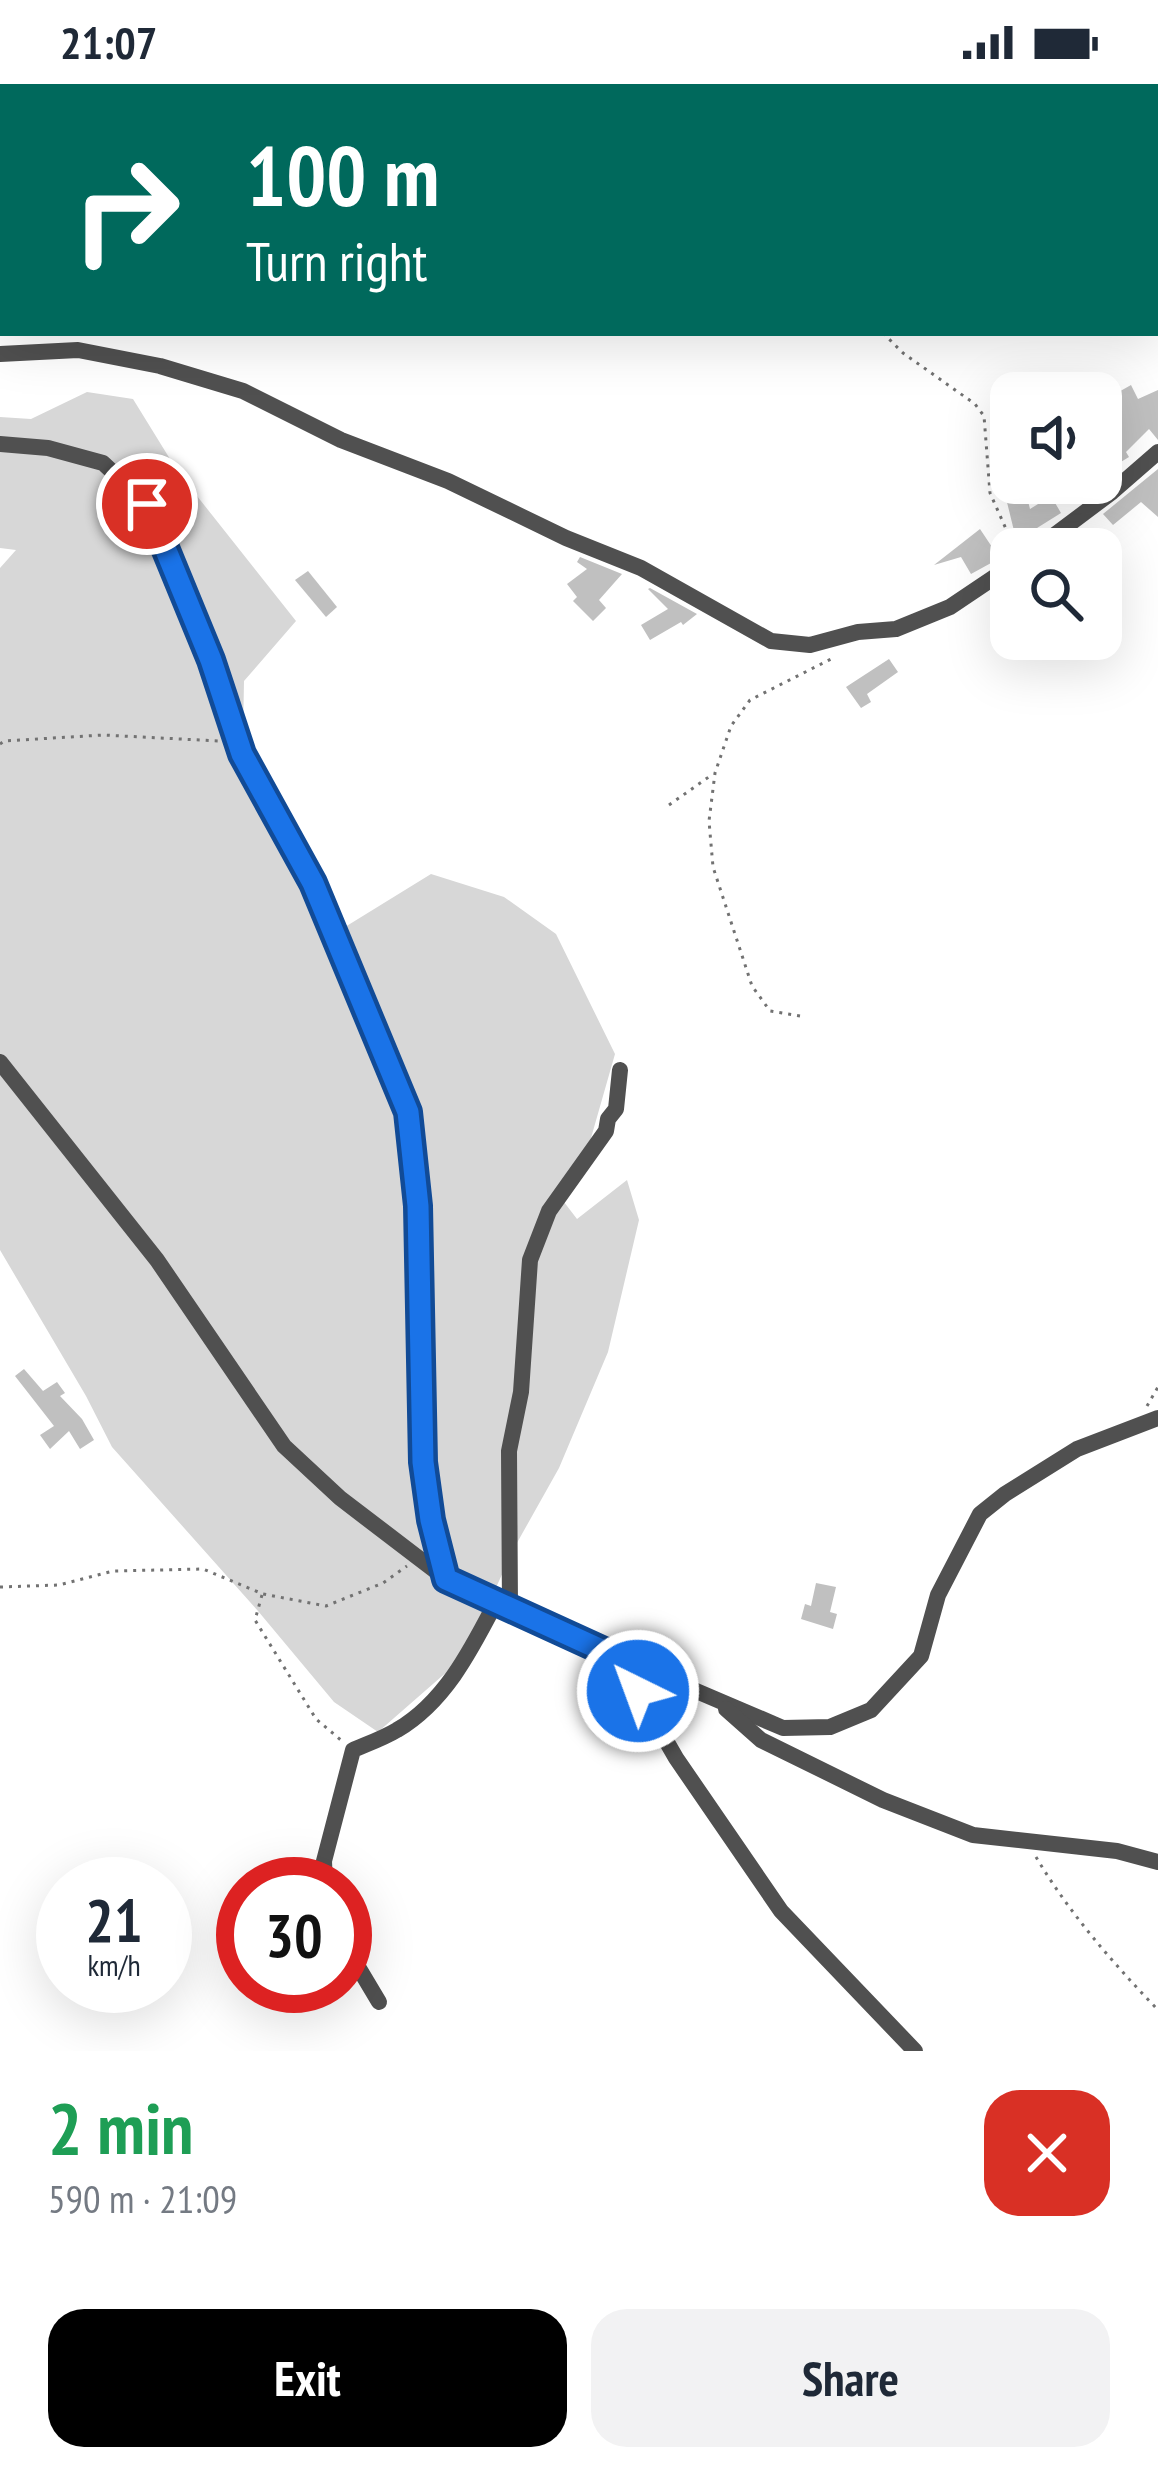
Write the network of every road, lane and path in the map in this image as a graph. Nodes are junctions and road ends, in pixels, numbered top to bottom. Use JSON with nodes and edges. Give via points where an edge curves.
{"nodes":[{"id":1,"x":886,"y":336,"type":"edge"},
{"id":2,"x":0,"y":354,"type":"edge"},
{"id":3,"x":0,"y":445,"type":"edge"},
{"id":4,"x":1158,"y":452,"type":"edge"},
{"id":5,"x":1006,"y":528,"type":"edge"},
{"id":6,"x":1064,"y":528,"type":"edge"},
{"id":7,"x":990,"y":580,"type":"edge"},
{"id":8,"x":832,"y":658,"type":"dead end"},
{"id":9,"x":0,"y":744,"type":"edge"},
{"id":10,"x":239,"y":744,"type":"junction"},
{"id":11,"x":715,"y":773,"type":"junction"},
{"id":12,"x":669,"y":805,"type":"dead end"},
{"id":13,"x":800,"y":1016,"type":"dead end"},
{"id":14,"x":0,"y":1062,"type":"edge"},
{"id":15,"x":620,"y":1070,"type":"dead end"},
{"id":16,"x":1158,"y":1418,"type":"edge"},
{"id":17,"x":418,"y":1558,"type":"junction"},
{"id":18,"x":446,"y":1579,"type":"junction"},
{"id":19,"x":0,"y":1587,"type":"edge"},
{"id":20,"x":263,"y":1594,"type":"junction"},
{"id":21,"x":503,"y":1605,"type":"junction"},
{"id":22,"x":619,"y":1658,"type":"junction"},
{"id":23,"x":713,"y":1698,"type":"junction"},
{"id":24,"x":353,"y":1750,"type":"junction"},
{"id":25,"x":1025,"y":1839,"type":"junction"},
{"id":26,"x":325,"y":1857,"type":"edge"},
{"id":27,"x":1158,"y":1862,"type":"edge"},
{"id":28,"x":372,"y":1989,"type":"edge"},
{"id":29,"x":380,"y":2002,"type":"dead end"},
{"id":30,"x":1158,"y":2010,"type":"edge"},
{"id":31,"x":915,"y":2051,"type":"edge"}],
"edges":[{"from":1,"to":5,"type":"path","via":[[984,416],[990,493]]},
{"from":2,"to":7,"type":"street","via":[[78,350],[243,391],[641,568],[771,641],[810,645],[896,629]]},
{"from":3,"to":10,"type":"street","via":[[103,463],[147,504]]},
{"from":4,"to":6,"type":"street"},
{"from":8,"to":11,"type":"path","via":[[750,700]]},
{"from":9,"to":10,"type":"path","via":[[103,734]]},
{"from":10,"to":18,"type":"street","via":[[313,883],[408,1112],[423,1462]]},
{"from":11,"to":12,"type":"path"},
{"from":11,"to":13,"type":"path","via":[[713,867],[752,986],[770,1011]]},
{"from":14,"to":17,"type":"street","via":[[157,1260],[284,1446]]},
{"from":15,"to":21,"type":"street","via":[[606,1131],[549,1211],[530,1260],[521,1392],[508,1451]]},
{"from":16,"to":23,"type":"street","via":[[1077,1449],[980,1514],[938,1595],[921,1656],[871,1710],[830,1727],[783,1728]]},
{"from":17,"to":18,"type":"street"},
{"from":17,"to":20,"type":"path","via":[[326,1606]]},
{"from":18,"to":21,"type":"street"},
{"from":19,"to":20,"type":"path","via":[[202,1569]]},
{"from":20,"to":24,"type":"path","via":[[256,1620],[316,1719]]},
{"from":21,"to":22,"type":"street"},
{"from":21,"to":24,"type":"street","via":[[424,1711]]},
{"from":22,"to":23,"type":"street"},
{"from":22,"to":31,"type":"street","via":[[781,1912]]},
{"from":23,"to":25,"type":"street","via":[[761,1741],[883,1800],[973,1834]]},
{"from":24,"to":26,"type":"street"},
{"from":25,"to":27,"type":"street"},
{"from":25,"to":30,"type":"path","via":[[1062,1900]]},
{"from":28,"to":29,"type":"street"}]}
